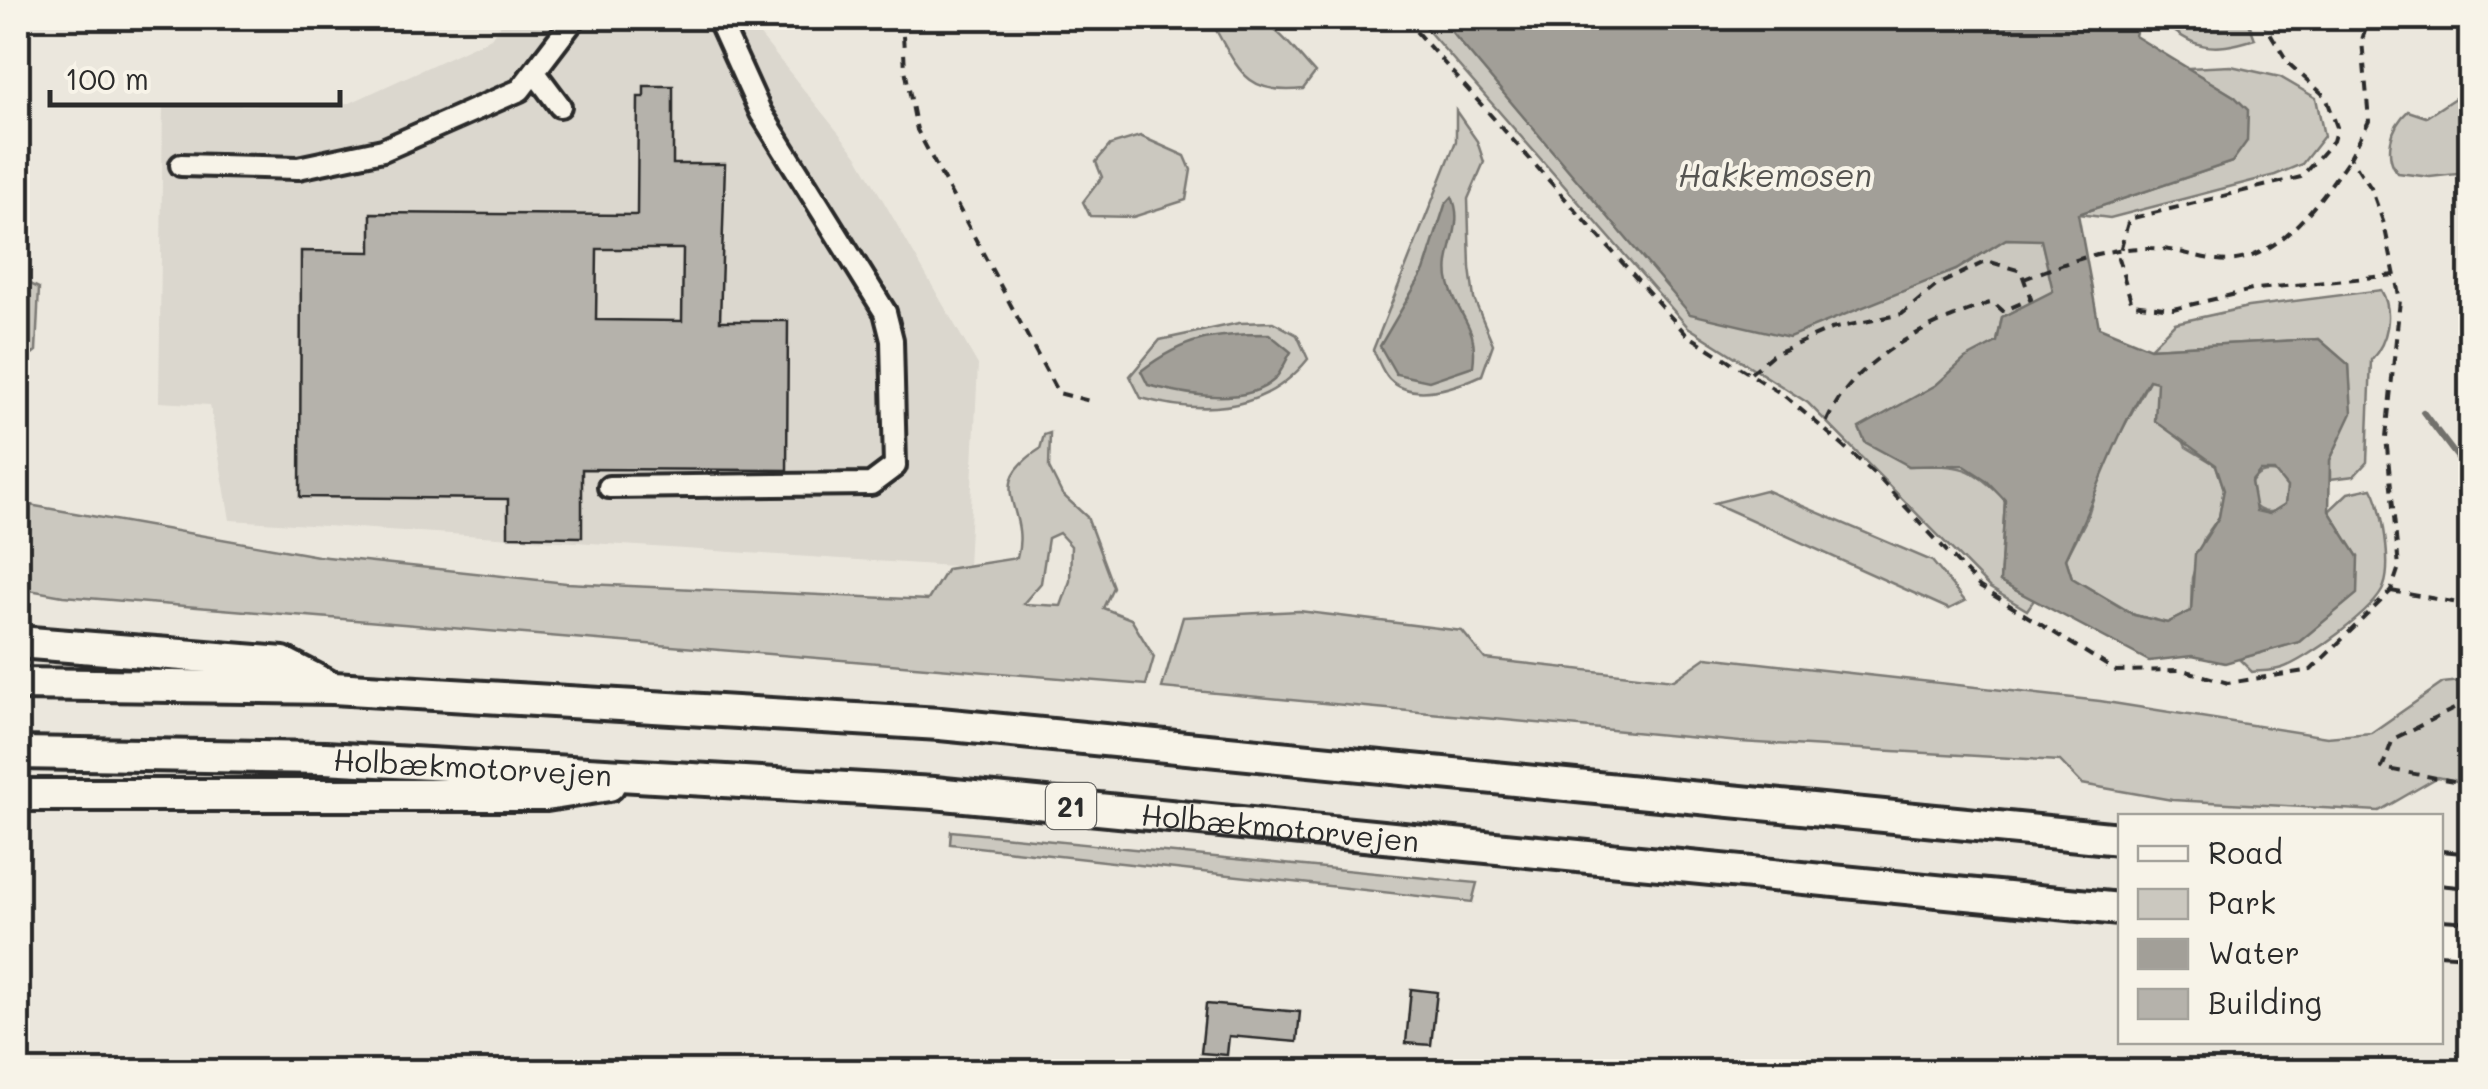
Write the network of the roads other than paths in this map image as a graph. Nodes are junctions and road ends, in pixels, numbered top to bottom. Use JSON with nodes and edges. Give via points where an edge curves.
{"nodes":[{"id":1,"x":575,"y":18,"type":"edge"},
{"id":2,"x":718,"y":18,"type":"edge"},
{"id":3,"x":536,"y":74,"type":"junction"},
{"id":4,"x":560,"y":106,"type":"dead end"},
{"id":5,"x":181,"y":165,"type":"dead end"},
{"id":6,"x":609,"y":487,"type":"dead end"},
{"id":7,"x":18,"y":642,"type":"edge"},
{"id":8,"x":18,"y":684,"type":"edge"},
{"id":9,"x":333,"y":688,"type":"junction"},
{"id":10,"x":18,"y":753,"type":"edge"},
{"id":11,"x":667,"y":775,"type":"junction"},
{"id":12,"x":18,"y":795,"type":"edge"},
{"id":13,"x":2118,"y":839,"type":"edge"},
{"id":14,"x":2443,"y":868,"type":"edge"},
{"id":15,"x":2470,"y":871,"type":"edge"},
{"id":16,"x":2118,"y":910,"type":"edge"},
{"id":17,"x":2443,"y":936,"type":"edge"},
{"id":18,"x":2470,"y":939,"type":"edge"}],
"edges":[{"from":1,"to":3,"type":"lane"},
{"from":2,"to":6,"type":"lane","via":[[761,113],[885,312],[892,340],[895,466],[871,484]]},
{"from":3,"to":4,"type":"lane"},
{"from":3,"to":5,"type":"lane","via":[[520,90],[383,150],[298,168]]},
{"from":7,"to":9,"type":"highway","via":[[283,662]]},
{"from":8,"to":9,"type":"highway","number":"21"},
{"from":9,"to":13,"type":"highway","number":"21","via":[[940,724]]},
{"from":10,"to":11,"type":"highway","name":"Holbækmotorvejen","number":"21","via":[[326,758]]},
{"from":11,"to":12,"type":"highway","via":[[546,795]]},
{"from":11,"to":16,"type":"highway","name":"Holbækmotorvejen","number":"21","via":[[934,792]]},
{"from":14,"to":15,"type":"highway"},
{"from":17,"to":18,"type":"highway"}]}
